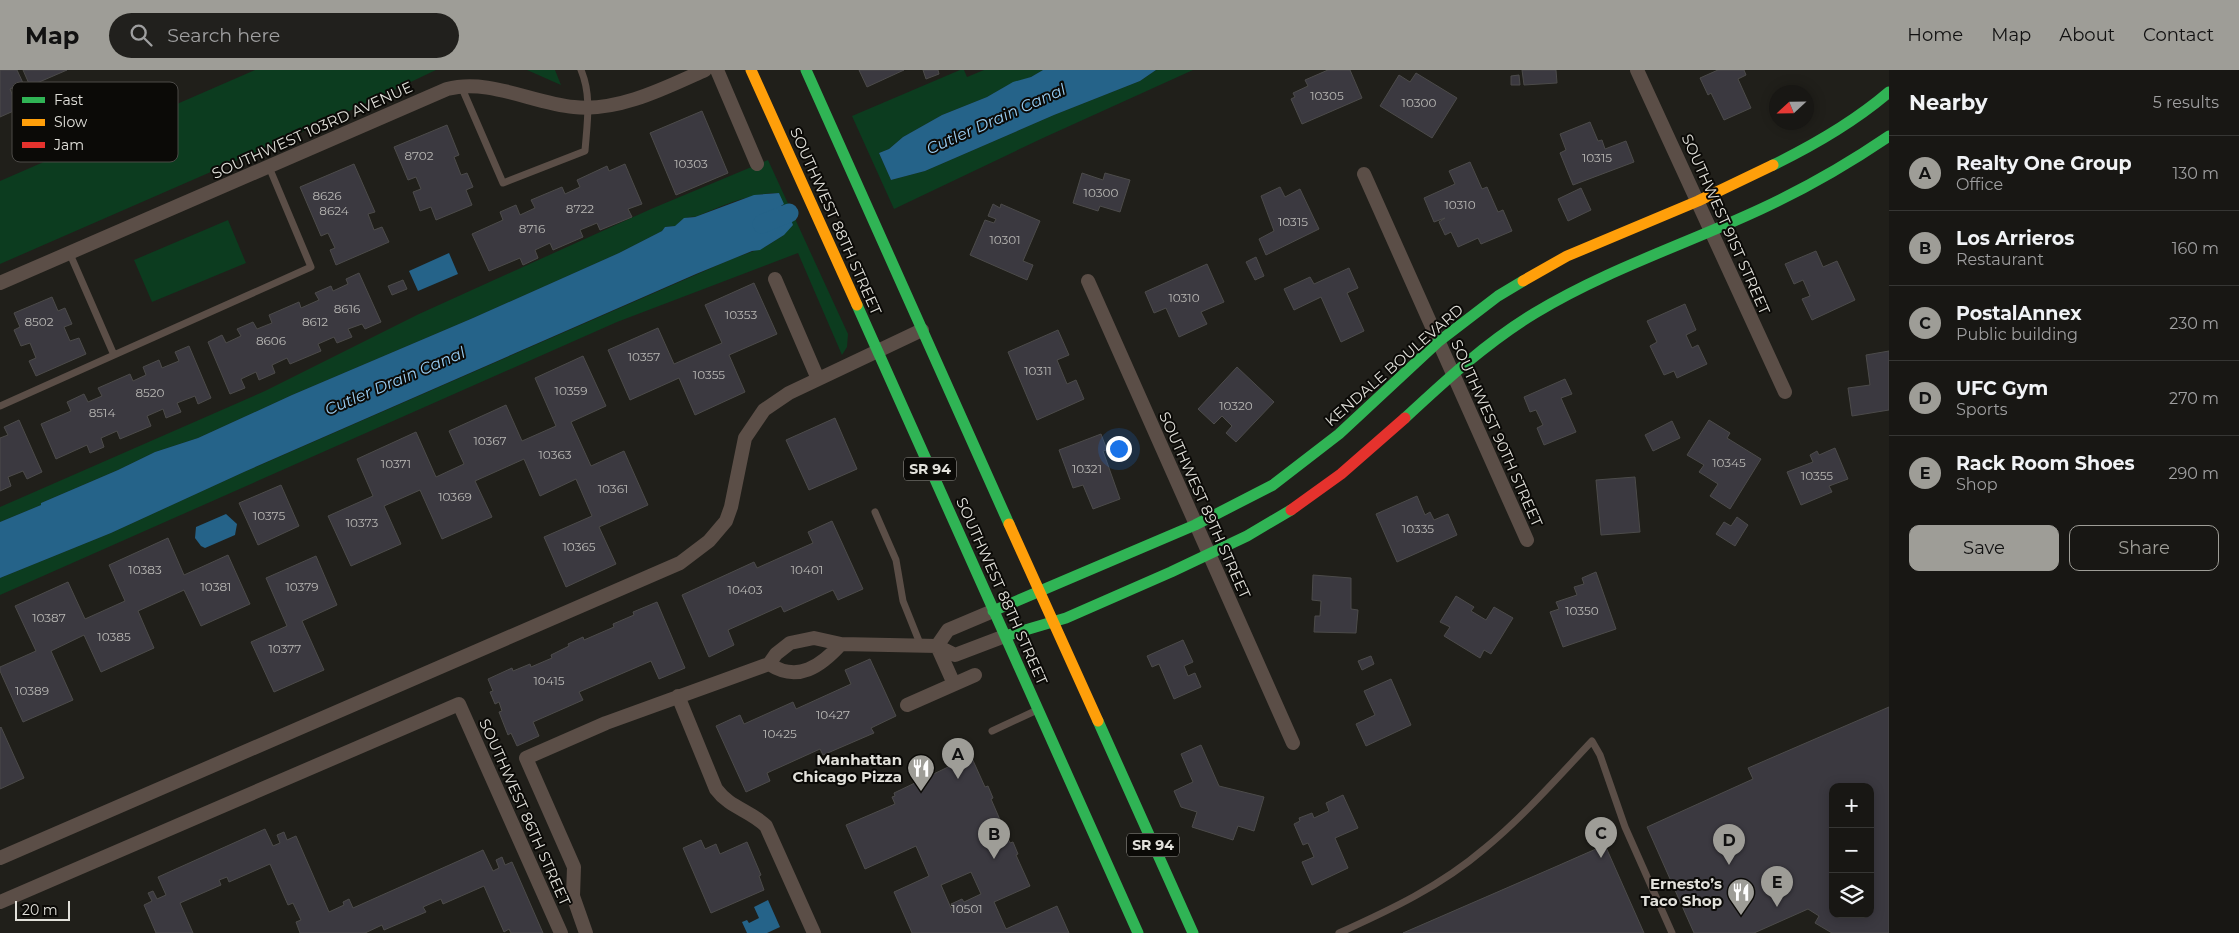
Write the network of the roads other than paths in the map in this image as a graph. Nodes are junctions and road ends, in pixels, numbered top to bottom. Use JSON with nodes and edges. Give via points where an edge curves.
{"nodes":[{"id":1,"x":581,"y":70,"type":"edge"},
{"id":2,"x":705,"y":70,"type":"edge"},
{"id":3,"x":717,"y":70,"type":"edge"},
{"id":4,"x":751,"y":70,"type":"edge"},
{"id":5,"x":806,"y":70,"type":"edge"},
{"id":6,"x":1637,"y":70,"type":"edge"},
{"id":7,"x":461,"y":86,"type":"junction"},
{"id":8,"x":1889,"y":92,"type":"edge"},
{"id":9,"x":589,"y":108,"type":"junction"},
{"id":10,"x":1889,"y":136,"type":"edge"},
{"id":11,"x":757,"y":164,"type":"dead end"},
{"id":12,"x":269,"y":166,"type":"junction"},
{"id":13,"x":1364,"y":174,"type":"dead end"},
{"id":14,"x":1698,"y":201,"type":"junction"},
{"id":15,"x":1711,"y":230,"type":"junction"},
{"id":16,"x":70,"y":254,"type":"junction"},
{"id":17,"x":775,"y":279,"type":"dead end"},
{"id":18,"x":1088,"y":281,"type":"dead end"},
{"id":19,"x":0,"y":283,"type":"edge"},
{"id":20,"x":922,"y":330,"type":"junction"},
{"id":21,"x":1438,"y":342,"type":"junction"},
{"id":22,"x":877,"y":350,"type":"junction"},
{"id":23,"x":114,"y":355,"type":"junction"},
{"id":24,"x":1452,"y":374,"type":"junction"},
{"id":25,"x":818,"y":379,"type":"junction"},
{"id":26,"x":1785,"y":392,"type":"dead end"},
{"id":27,"x":0,"y":406,"type":"edge"},
{"id":28,"x":875,"y":512,"type":"dead end"},
{"id":29,"x":1196,"y":525,"type":"junction"},
{"id":30,"x":1527,"y":540,"type":"dead end"},
{"id":31,"x":1209,"y":556,"type":"junction"},
{"id":32,"x":1040,"y":592,"type":"junction"},
{"id":33,"x":994,"y":610,"type":"junction"},
{"id":34,"x":1053,"y":623,"type":"junction"},
{"id":35,"x":1005,"y":636,"type":"junction"},
{"id":36,"x":841,"y":644,"type":"junction"},
{"id":37,"x":937,"y":646,"type":"junction"},
{"id":38,"x":921,"y":647,"type":"junction"},
{"id":39,"x":769,"y":664,"type":"junction"},
{"id":40,"x":975,"y":675,"type":"dead end"},
{"id":41,"x":954,"y":684,"type":"junction"},
{"id":42,"x":678,"y":696,"type":"junction"},
{"id":43,"x":907,"y":705,"type":"dead end"},
{"id":44,"x":1038,"y":710,"type":"junction"},
{"id":45,"x":992,"y":731,"type":"dead end"},
{"id":46,"x":1293,"y":743,"type":"dead end"},
{"id":47,"x":0,"y":858,"type":"edge"},
{"id":48,"x":0,"y":902,"type":"edge"},
{"id":49,"x":561,"y":933,"type":"edge"},
{"id":50,"x":586,"y":933,"type":"edge"},
{"id":51,"x":814,"y":933,"type":"edge"},
{"id":52,"x":1138,"y":933,"type":"edge"},
{"id":53,"x":1193,"y":933,"type":"edge"},
{"id":54,"x":1339,"y":933,"type":"edge"},
{"id":55,"x":1672,"y":933,"type":"edge"}],
"edges":[{"from":1,"to":9,"type":"lane"},
{"from":2,"to":9,"type":"street","name":"SOUTHWEST 103RD AVENUE","via":[[639,97]]},
{"from":3,"to":11,"type":"street"},
{"from":4,"to":22,"type":"street","name":"SOUTHWEST 88TH STREET","number":"SR 94"},
{"from":5,"to":20,"type":"street","number":"SR 94"},
{"from":6,"to":14,"type":"street","name":"SOUTHWEST 91ST STREET"},
{"from":7,"to":9,"type":"street","name":"SOUTHWEST 103RD AVENUE","via":[[493,89],[556,105]]},
{"from":7,"to":9,"type":"lane","via":[[503,183],[585,151]]},
{"from":7,"to":12,"type":"street","name":"SOUTHWEST 103RD AVENUE"},
{"from":8,"to":14,"type":"street","name":"KENDALE BOULEVARD","via":[[1869,109],[1807,149]]},
{"from":10,"to":15,"type":"street","via":[[1810,186]]},
{"from":12,"to":16,"type":"street","name":"SOUTHWEST 103RD AVENUE"},
{"from":12,"to":23,"type":"lane","via":[[311,267]]},
{"from":13,"to":21,"type":"street","name":"SOUTHWEST 90TH STREET"},
{"from":14,"to":15,"type":"street","name":"SOUTHWEST 91ST STREET"},
{"from":14,"to":21,"type":"street","name":"KENDALE BOULEVARD","via":[[1567,256],[1498,296]]},
{"from":15,"to":24,"type":"street","via":[[1556,301],[1512,328]]},
{"from":15,"to":26,"type":"street","name":"SOUTHWEST 91ST STREET"},
{"from":16,"to":19,"type":"street","name":"SOUTHWEST 103RD AVENUE"},
{"from":16,"to":23,"type":"lane"},
{"from":17,"to":25,"type":"street"},
{"from":18,"to":29,"type":"street","name":"SOUTHWEST 89TH STREET"},
{"from":20,"to":22,"type":"street"},
{"from":20,"to":32,"type":"street","number":"SR 94"},
{"from":21,"to":24,"type":"street","name":"SOUTHWEST 90TH STREET"},
{"from":21,"to":29,"type":"street","name":"KENDALE BOULEVARD","via":[[1339,434],[1273,485]]},
{"from":22,"to":25,"type":"street"},
{"from":22,"to":33,"type":"street","name":"SOUTHWEST 88TH STREET","number":"SR 94"},
{"from":23,"to":27,"type":"lane"},
{"from":24,"to":30,"type":"street","name":"SOUTHWEST 90TH STREET"},
{"from":24,"to":31,"type":"street","via":[[1363,456],[1316,494],[1272,523]]},
{"from":25,"to":47,"type":"street","via":[[773,402],[756,419],[745,438],[726,521],[709,540],[680,563]]},
{"from":28,"to":38,"type":"lane","via":[[896,560],[903,601]]},
{"from":29,"to":31,"type":"street","name":"SOUTHWEST 89TH STREET"},
{"from":29,"to":32,"type":"street","name":"KENDALE BOULEVARD"},
{"from":31,"to":34,"type":"street"},
{"from":31,"to":46,"type":"street","name":"SOUTHWEST 89TH STREET"},
{"from":32,"to":33,"type":"street","name":"KENDALE BOULEVARD"},
{"from":32,"to":34,"type":"street","number":"SR 94"},
{"from":33,"to":35,"type":"street","name":"SOUTHWEST 88TH STREET","number":"SR 94"},
{"from":33,"to":37,"type":"street","via":[[948,630]]},
{"from":34,"to":35,"type":"street"},
{"from":34,"to":53,"type":"street","number":"SR 94"},
{"from":35,"to":37,"type":"street","via":[[955,655]]},
{"from":35,"to":44,"type":"street","name":"SOUTHWEST 88TH STREET","number":"SR 94"},
{"from":36,"to":38,"type":"street"},
{"from":36,"to":39,"type":"street","via":[[814,638],[802,640],[783,648]]},
{"from":36,"to":39,"type":"street","via":[[827,660],[806,671],[783,671]]},
{"from":37,"to":38,"type":"street"},
{"from":37,"to":41,"type":"street"},
{"from":39,"to":42,"type":"street"},
{"from":40,"to":41,"type":"street"},
{"from":41,"to":43,"type":"street"},
{"from":42,"to":50,"type":"street","via":[[526,758],[574,868],[573,896]]},
{"from":42,"to":51,"type":"street","via":[[716,789],[724,800],[759,818],[766,826]]},
{"from":44,"to":45,"type":"lane"},
{"from":44,"to":52,"type":"street","name":"SOUTHWEST 88TH STREET","number":"SR 94"},
{"from":48,"to":49,"type":"street","name":"SOUTHWEST 86TH STREET","via":[[459,704]]},
{"from":54,"to":55,"type":"lane","via":[[1403,904],[1485,849],[1592,741]]}]}
